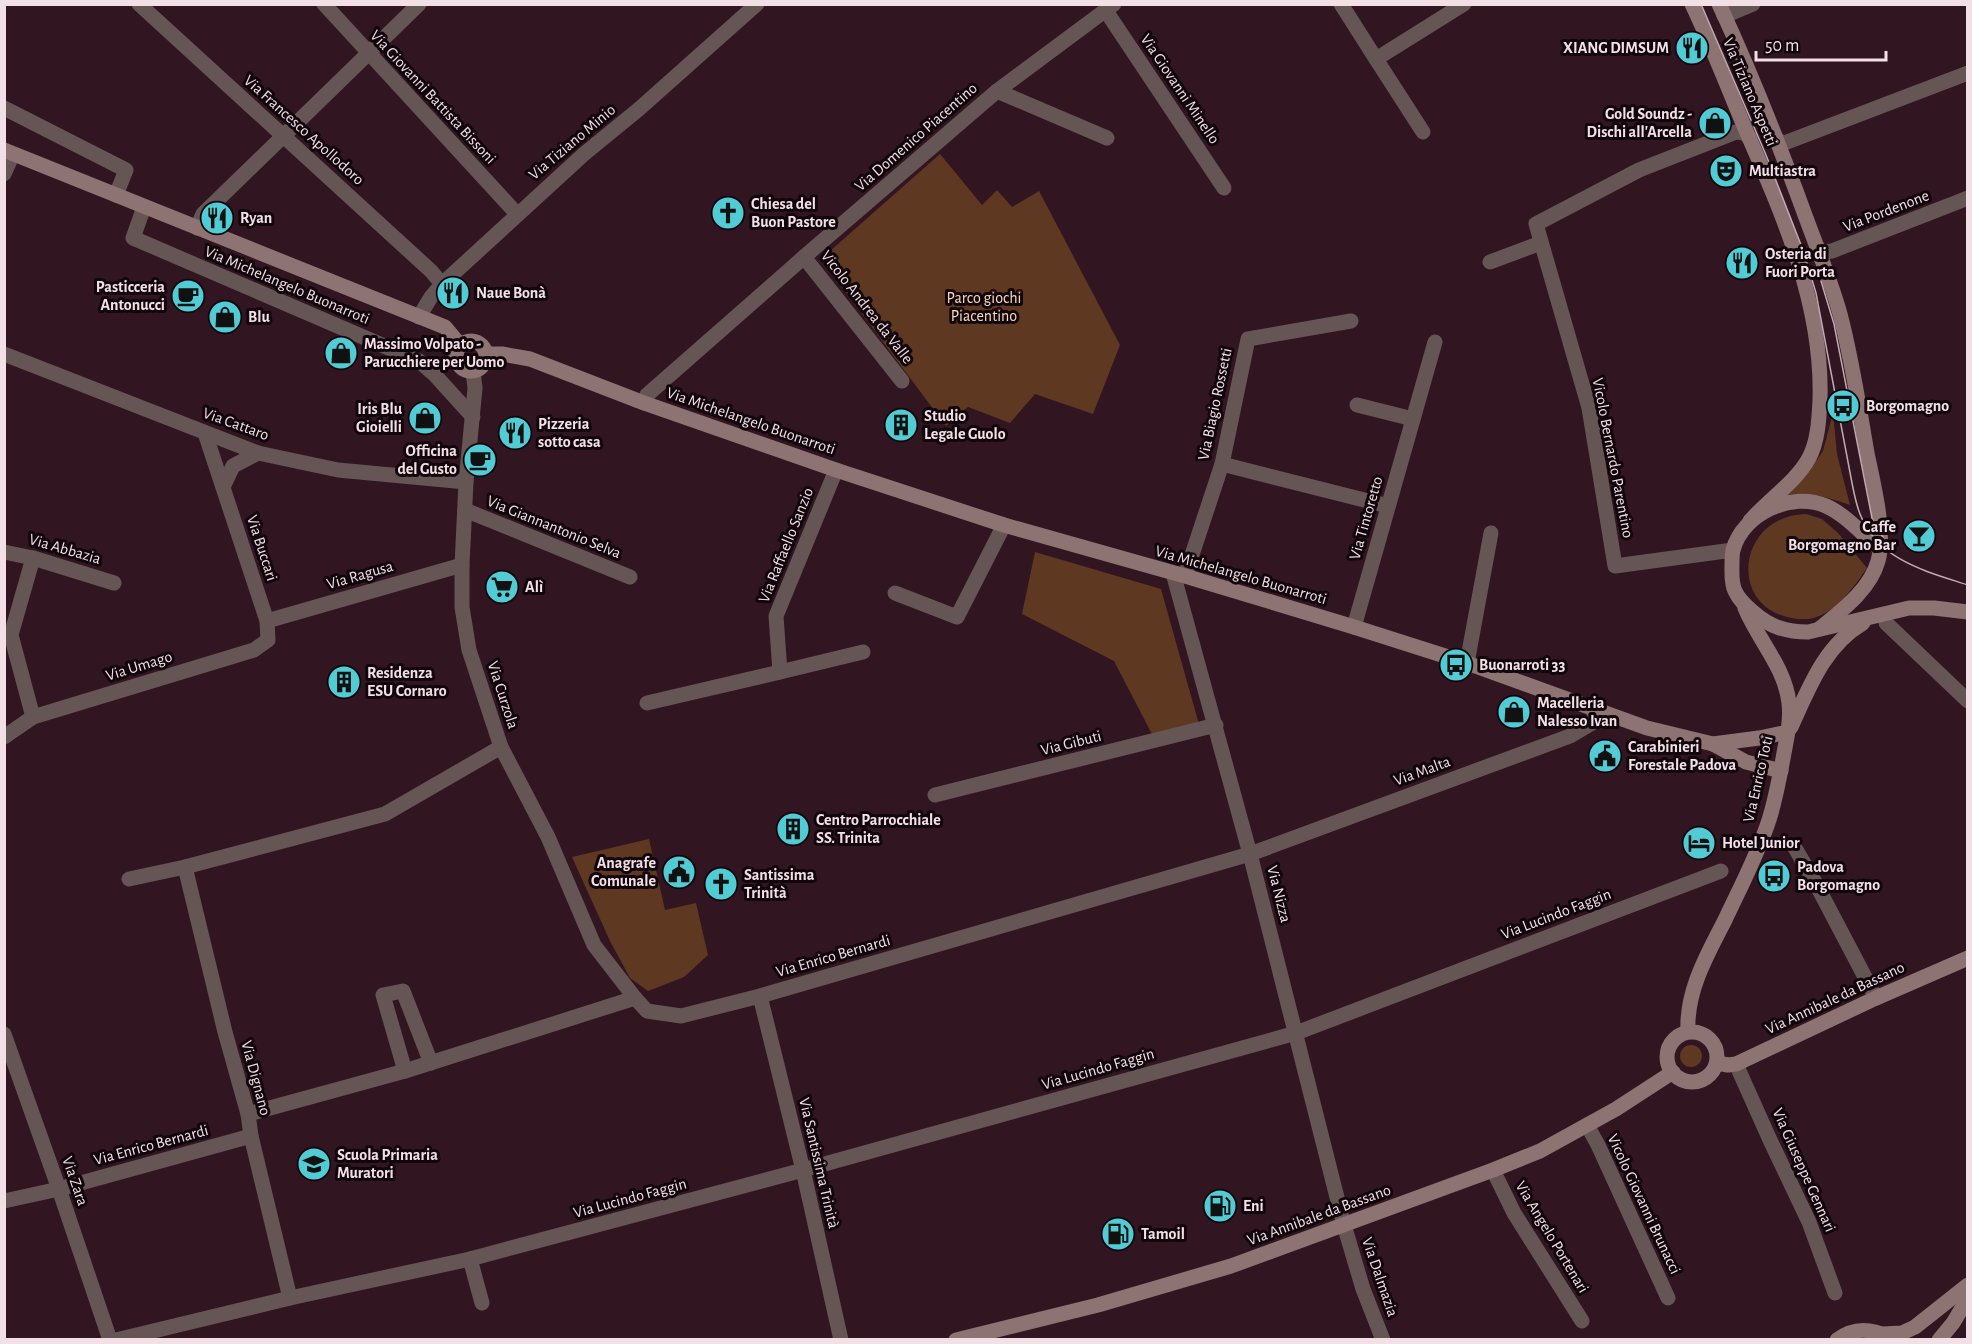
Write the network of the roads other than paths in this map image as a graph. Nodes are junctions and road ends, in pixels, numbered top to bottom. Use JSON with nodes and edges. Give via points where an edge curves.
{"nodes":[{"id":1,"x":139,"y":4,"type":"edge"},
{"id":2,"x":324,"y":4,"type":"edge"},
{"id":3,"x":419,"y":4,"type":"edge"},
{"id":4,"x":757,"y":4,"type":"edge"},
{"id":5,"x":1341,"y":4,"type":"edge"},
{"id":6,"x":1464,"y":4,"type":"edge"},
{"id":7,"x":1692,"y":4,"type":"edge"},
{"id":8,"x":1753,"y":4,"type":"edge"},
{"id":9,"x":1110,"y":8,"type":"edge"},
{"id":10,"x":1721,"y":10,"type":"edge"},
{"id":11,"x":369,"y":53,"type":"junction"},
{"id":12,"x":1376,"y":59,"type":"junction"},
{"id":13,"x":1968,"y":73,"type":"edge"},
{"id":14,"x":997,"y":91,"type":"junction"},
{"id":15,"x":4,"y":108,"type":"edge"},
{"id":16,"x":1423,"y":132,"type":"dead end"},
{"id":17,"x":283,"y":135,"type":"junction"},
{"id":18,"x":1107,"y":138,"type":"dead end"},
{"id":19,"x":1750,"y":138,"type":"junction"},
{"id":20,"x":1777,"y":139,"type":"junction"},
{"id":21,"x":9,"y":152,"type":"edge"},
{"id":22,"x":4,"y":174,"type":"edge"},
{"id":23,"x":1224,"y":188,"type":"dead end"},
{"id":24,"x":116,"y":195,"type":"junction"},
{"id":25,"x":1968,"y":198,"type":"edge"},
{"id":26,"x":144,"y":207,"type":"junction"},
{"id":27,"x":517,"y":214,"type":"junction"},
{"id":28,"x":197,"y":228,"type":"junction"},
{"id":29,"x":1541,"y":243,"type":"junction"},
{"id":30,"x":1818,"y":249,"type":"junction"},
{"id":31,"x":804,"y":256,"type":"junction"},
{"id":32,"x":1490,"y":262,"type":"dead end"},
{"id":33,"x":442,"y":284,"type":"junction"},
{"id":34,"x":419,"y":317,"type":"junction"},
{"id":35,"x":1351,"y":321,"type":"dead end"},
{"id":36,"x":1435,"y":342,"type":"dead end"},
{"id":37,"x":460,"y":345,"type":"junction"},
{"id":38,"x":4,"y":354,"type":"edge"},
{"id":39,"x":487,"y":354,"type":"junction"},
{"id":40,"x":473,"y":371,"type":"junction"},
{"id":41,"x":902,"y":381,"type":"dead end"},
{"id":42,"x":644,"y":403,"type":"junction"},
{"id":43,"x":1357,"y":405,"type":"dead end"},
{"id":44,"x":472,"y":417,"type":"junction"},
{"id":45,"x":1413,"y":419,"type":"junction"},
{"id":46,"x":206,"y":433,"type":"junction"},
{"id":47,"x":258,"y":453,"type":"junction"},
{"id":48,"x":1221,"y":464,"type":"junction"},
{"id":49,"x":836,"y":470,"type":"junction"},
{"id":50,"x":466,"y":482,"type":"junction"},
{"id":51,"x":224,"y":485,"type":"junction"},
{"id":52,"x":1388,"y":506,"type":"junction"},
{"id":53,"x":465,"y":510,"type":"junction"},
{"id":54,"x":1750,"y":521,"type":"junction"},
{"id":55,"x":1004,"y":525,"type":"junction"},
{"id":56,"x":1491,"y":533,"type":"dead end"},
{"id":57,"x":1880,"y":549,"type":"junction"},
{"id":58,"x":1733,"y":550,"type":"junction"},
{"id":59,"x":4,"y":552,"type":"edge"},
{"id":60,"x":33,"y":558,"type":"junction"},
{"id":61,"x":462,"y":565,"type":"junction"},
{"id":62,"x":1179,"y":574,"type":"junction"},
{"id":63,"x":630,"y":577,"type":"dead end"},
{"id":64,"x":114,"y":583,"type":"dead end"},
{"id":65,"x":895,"y":593,"type":"dead end"},
{"id":66,"x":1738,"y":596,"type":"junction"},
{"id":67,"x":1968,"y":612,"type":"edge"},
{"id":68,"x":1881,"y":620,"type":"junction"},
{"id":69,"x":267,"y":621,"type":"junction"},
{"id":70,"x":1354,"y":627,"type":"junction"},
{"id":71,"x":1819,"y":629,"type":"junction"},
{"id":72,"x":863,"y":652,"type":"dead end"},
{"id":73,"x":1467,"y":663,"type":"junction"},
{"id":74,"x":780,"y":672,"type":"junction"},
{"id":75,"x":1968,"y":701,"type":"edge"},
{"id":76,"x":647,"y":703,"type":"dead end"},
{"id":77,"x":1596,"y":711,"type":"junction"},
{"id":78,"x":33,"y":717,"type":"junction"},
{"id":79,"x":1216,"y":725,"type":"junction"},
{"id":80,"x":1788,"y":732,"type":"junction"},
{"id":81,"x":4,"y":736,"type":"edge"},
{"id":82,"x":1713,"y":744,"type":"junction"},
{"id":83,"x":501,"y":747,"type":"junction"},
{"id":84,"x":1781,"y":771,"type":"junction"},
{"id":85,"x":935,"y":795,"type":"dead end"},
{"id":86,"x":1794,"y":848,"type":"dead end"},
{"id":87,"x":1251,"y":854,"type":"junction"},
{"id":88,"x":185,"y":867,"type":"junction"},
{"id":89,"x":1721,"y":871,"type":"dead end"},
{"id":90,"x":129,"y":879,"type":"dead end"},
{"id":91,"x":1968,"y":958,"type":"edge"},
{"id":92,"x":760,"y":996,"type":"junction"},
{"id":93,"x":635,"y":998,"type":"junction"},
{"id":94,"x":1876,"y":998,"type":"junction"},
{"id":95,"x":1688,"y":1031,"type":"junction"},
{"id":96,"x":1296,"y":1033,"type":"junction"},
{"id":97,"x":4,"y":1034,"type":"edge"},
{"id":98,"x":431,"y":1063,"type":"junction"},
{"id":99,"x":1717,"y":1063,"type":"junction"},
{"id":100,"x":1736,"y":1064,"type":"junction"},
{"id":101,"x":405,"y":1071,"type":"junction"},
{"id":102,"x":1673,"y":1072,"type":"junction"},
{"id":103,"x":248,"y":1114,"type":"junction"},
{"id":104,"x":1587,"y":1125,"type":"junction"},
{"id":105,"x":251,"y":1136,"type":"junction"},
{"id":106,"x":803,"y":1170,"type":"junction"},
{"id":107,"x":1493,"y":1170,"type":"junction"},
{"id":108,"x":59,"y":1189,"type":"junction"},
{"id":109,"x":4,"y":1201,"type":"edge"},
{"id":110,"x":1344,"y":1225,"type":"junction"},
{"id":111,"x":470,"y":1259,"type":"junction"},
{"id":112,"x":1968,"y":1285,"type":"edge"},
{"id":113,"x":1835,"y":1293,"type":"dead end"},
{"id":114,"x":290,"y":1298,"type":"junction"},
{"id":115,"x":1668,"y":1298,"type":"dead end"},
{"id":116,"x":1968,"y":1298,"type":"edge"},
{"id":117,"x":482,"y":1303,"type":"dead end"},
{"id":118,"x":1582,"y":1321,"type":"dead end"},
{"id":119,"x":1887,"y":1337,"type":"edge"},
{"id":120,"x":110,"y":1340,"type":"edge"},
{"id":121,"x":116,"y":1340,"type":"edge"},
{"id":122,"x":841,"y":1340,"type":"edge"},
{"id":123,"x":956,"y":1340,"type":"edge"},
{"id":124,"x":1383,"y":1340,"type":"edge"},
{"id":125,"x":1837,"y":1340,"type":"edge"},
{"id":126,"x":1939,"y":1340,"type":"edge"}],
"edges":[{"from":1,"to":17,"type":"street","name":"Via Francesco Apollodoro"},
{"from":2,"to":11,"type":"street","name":"Via Giovanni Battista Bissoni"},
{"from":3,"to":11,"type":"street"},
{"from":4,"to":27,"type":"street","name":"Via Tiziano Minio"},
{"from":5,"to":12,"type":"street"},
{"from":6,"to":12,"type":"street"},
{"from":7,"to":19,"type":"street","name":"Via Tiziano Aspetti"},
{"from":8,"to":10,"type":"street"},
{"from":9,"to":14,"type":"street","name":"Via Domenico Piacentino"},
{"from":9,"to":23,"type":"street","name":"Via Giovanni Minello"},
{"from":10,"to":20,"type":"street","name":"Via Tiziano Aspetti"},
{"from":11,"to":17,"type":"street"},
{"from":11,"to":27,"type":"street","name":"Via Giovanni Battista Bissoni"},
{"from":12,"to":16,"type":"street"},
{"from":13,"to":20,"type":"street","via":[[1787,142]]},
{"from":14,"to":18,"type":"street"},
{"from":14,"to":31,"type":"street","name":"Via Domenico Piacentino"},
{"from":15,"to":24,"type":"street","via":[[126,170]]},
{"from":17,"to":28,"type":"street","via":[[202,214]]},
{"from":17,"to":33,"type":"street","name":"Via Francesco Apollodoro"},
{"from":19,"to":29,"type":"street","name":"Vicolo Bernardo Parentino","via":[[1736,132],[1639,170],[1536,224]]},
{"from":19,"to":54,"type":"street","name":"Via Tiziano Aspetti","via":[[1801,267],[1821,369],[1817,434],[1809,457]]},
{"from":20,"to":30,"type":"street","name":"Via Tiziano Aspetti"},
{"from":21,"to":22,"type":"street"},
{"from":21,"to":24,"type":"street","name":"Via Michelangelo Buonarroti"},
{"from":24,"to":26,"type":"street","name":"Via Michelangelo Buonarroti"},
{"from":25,"to":30,"type":"street","name":"Via Pordenone","via":[[1832,251]]},
{"from":26,"to":28,"type":"street","name":"Via Michelangelo Buonarroti"},
{"from":26,"to":44,"type":"street","name":"Via Michelangelo Buonarroti","via":[[133,238],[419,361]]},
{"from":27,"to":33,"type":"street","name":"Via Tiziano Minio"},
{"from":28,"to":34,"type":"street","name":"Via Michelangelo Buonarroti"},
{"from":29,"to":32,"type":"street"},
{"from":29,"to":58,"type":"street","name":"Vicolo Bernardo Parentino","via":[[1589,408],[1615,566]]},
{"from":30,"to":57,"type":"street","name":"Via Tiziano Aspetti","via":[[1844,331],[1873,484]]},
{"from":31,"to":41,"type":"street","name":"Vicolo Andrea da Valle"},
{"from":31,"to":42,"type":"street","name":"Via Domenico Piacentino","via":[[647,395]]},
{"from":33,"to":34,"type":"street","name":"Via Tiziano Minio"},
{"from":34,"to":37,"type":"street","name":"Via Michelangelo Buonarroti","via":[[445,327]]},
{"from":35,"to":48,"type":"street","name":"Via Biagio Rossetti","via":[[1248,339]]},
{"from":36,"to":45,"type":"street","name":"Via Tintoretto"},
{"from":37,"to":39,"type":"street","name":"Via Michelangelo Buonarroti","via":[[477,341]]},
{"from":37,"to":40,"type":"street","via":[[456,354],[459,364]]},
{"from":38,"to":46,"type":"street","name":"Via Cattaro"},
{"from":39,"to":40,"type":"street","via":[[483,366]]},
{"from":39,"to":42,"type":"street","name":"Via Michelangelo Buonarroti","via":[[530,359]]},
{"from":40,"to":44,"type":"street","name":"Via Curzola"},
{"from":42,"to":49,"type":"street","name":"Via Michelangelo Buonarroti"},
{"from":43,"to":45,"type":"street"},
{"from":44,"to":50,"type":"street","name":"Via Curzola"},
{"from":45,"to":52,"type":"street","name":"Via Tintoretto"},
{"from":46,"to":47,"type":"street","name":"Via Cattaro"},
{"from":46,"to":51,"type":"street","name":"Via Buccari"},
{"from":47,"to":50,"type":"street","name":"Via Cattaro","via":[[338,470]]},
{"from":47,"to":51,"type":"street","via":[[233,466]]},
{"from":48,"to":52,"type":"street"},
{"from":48,"to":62,"type":"street","name":"Via Biagio Rossetti"},
{"from":49,"to":55,"type":"street","name":"Via Michelangelo Buonarroti"},
{"from":49,"to":74,"type":"street","name":"Via Raffaello Sanzio","via":[[776,616]]},
{"from":50,"to":53,"type":"street","name":"Via Curzola"},
{"from":51,"to":69,"type":"street","name":"Via Buccari"},
{"from":52,"to":70,"type":"street","name":"Via Tintoretto"},
{"from":53,"to":61,"type":"street","name":"Via Curzola"},
{"from":53,"to":63,"type":"street","name":"Via Giannantonio Selva"},
{"from":54,"to":57,"type":"street","via":[[1782,504],[1811,501],[1840,515]]},
{"from":54,"to":58,"type":"street"},
{"from":55,"to":62,"type":"street","name":"Via Michelangelo Buonarroti"},
{"from":55,"to":65,"type":"street","via":[[957,617]]},
{"from":56,"to":73,"type":"street"},
{"from":57,"to":71,"type":"street","via":[[1874,573],[1865,585]]},
{"from":58,"to":66,"type":"street","via":[[1732,575]]},
{"from":59,"to":60,"type":"street","name":"Via Abbazia"},
{"from":60,"to":64,"type":"street","name":"Via Abbazia"},
{"from":60,"to":78,"type":"street","via":[[12,635]]},
{"from":61,"to":69,"type":"street","name":"Via Ragusa"},
{"from":61,"to":83,"type":"street","name":"Via Curzola","via":[[462,607],[469,650]]},
{"from":62,"to":70,"type":"street","name":"Via Michelangelo Buonarroti"},
{"from":62,"to":79,"type":"street","name":"Via Nizza"},
{"from":66,"to":71,"type":"street","via":[[1756,615],[1778,629]]},
{"from":66,"to":80,"type":"street","name":"Via Enrico Toti","via":[[1781,674],[1789,702]]},
{"from":67,"to":68,"type":"street","via":[[1920,608],[1892,612]]},
{"from":68,"to":71,"type":"street"},
{"from":68,"to":75,"type":"street"},
{"from":68,"to":80,"type":"street","via":[[1849,632],[1830,652],[1814,676]]},
{"from":69,"to":78,"type":"street","name":"Via Umago","via":[[267,640],[254,650]]},
{"from":70,"to":73,"type":"street","name":"Via Michelangelo Buonarroti"},
{"from":72,"to":74,"type":"street"},
{"from":73,"to":77,"type":"street","name":"Via Michelangelo Buonarroti"},
{"from":74,"to":76,"type":"street"},
{"from":77,"to":82,"type":"street","name":"Via Michelangelo Buonarroti"},
{"from":77,"to":87,"type":"street","name":"Via Malta","via":[[1592,723],[1570,736]]},
{"from":78,"to":81,"type":"street","name":"Via Umago"},
{"from":79,"to":85,"type":"street","name":"Via Gibuti"},
{"from":79,"to":87,"type":"street","name":"Via Nizza"},
{"from":80,"to":82,"type":"street","name":"Via Michelangelo Buonarroti"},
{"from":80,"to":84,"type":"street","name":"Via Enrico Toti"},
{"from":82,"to":84,"type":"street","name":"Via Michelangelo Buonarroti","via":[[1746,762]]},
{"from":83,"to":88,"type":"street","via":[[385,814]]},
{"from":83,"to":93,"type":"street","name":"Via Curzola","via":[[548,837],[594,945]]},
{"from":84,"to":95,"type":"street","name":"Via Enrico Toti","via":[[1769,820],[1755,855],[1692,992]]},
{"from":86,"to":94,"type":"street"},
{"from":87,"to":92,"type":"street","name":"Via Enrico Bernardi"},
{"from":87,"to":96,"type":"street","name":"Via Nizza"},
{"from":88,"to":90,"type":"street"},
{"from":88,"to":103,"type":"street","name":"Via Dignano"},
{"from":89,"to":96,"type":"street","name":"Via Lucindo Faggin"},
{"from":91,"to":94,"type":"street","name":"Via Annibale da Bassano"},
{"from":92,"to":93,"type":"street","name":"Via Enrico Bernardi","via":[[681,1016],[647,1011]]},
{"from":92,"to":106,"type":"street","name":"Via Santissima Trinità"},
{"from":93,"to":98,"type":"street"},
{"from":94,"to":100,"type":"street","name":"Via Annibale da Bassano"},
{"from":95,"to":99,"type":"street","via":[[1707,1036],[1714,1044]]},
{"from":95,"to":102,"type":"street","via":[[1669,1047],[1668,1065]]},
{"from":96,"to":106,"type":"street","name":"Via Lucindo Faggin"},
{"from":96,"to":110,"type":"street","name":"Via Nizza"},
{"from":97,"to":108,"type":"street","name":"Via Zara"},
{"from":98,"to":101,"type":"street"},
{"from":98,"to":101,"type":"street","via":[[404,991],[383,995]]},
{"from":99,"to":100,"type":"street","name":"Via Annibale da Bassano"},
{"from":99,"to":102,"type":"street","via":[[1701,1080],[1686,1081]]},
{"from":100,"to":113,"type":"street","name":"Via Giuseppe Gennari","via":[[1809,1221]]},
{"from":101,"to":103,"type":"street"},
{"from":102,"to":104,"type":"street","name":"Via Annibale da Bassano"},
{"from":103,"to":105,"type":"street","name":"Via Dignano"},
{"from":104,"to":107,"type":"street","name":"Via Annibale da Bassano","via":[[1540,1151]]},
{"from":104,"to":115,"type":"street","name":"Vicolo Giovanni Brunacci"},
{"from":105,"to":108,"type":"street","name":"Via Enrico Bernardi"},
{"from":105,"to":114,"type":"street","name":"Via Dignano"},
{"from":106,"to":111,"type":"street","name":"Via Lucindo Faggin"},
{"from":106,"to":122,"type":"street","name":"Via Santissima Trinità"},
{"from":107,"to":110,"type":"street","name":"Via Annibale da Bassano"},
{"from":107,"to":118,"type":"street","name":"Via Angelo Portenari","via":[[1514,1213]]},
{"from":108,"to":109,"type":"street","name":"Via Enrico Bernardi"},
{"from":108,"to":120,"type":"street","name":"Via Zara"},
{"from":110,"to":123,"type":"street","name":"Via Annibale da Bassano","via":[[1231,1266],[1098,1305]]},
{"from":110,"to":124,"type":"street","name":"Via Dalmazia"},
{"from":111,"to":114,"type":"street","name":"Via Lucindo Faggin"},
{"from":111,"to":117,"type":"street"},
{"from":112,"to":119,"type":"street","via":[[1916,1327]]},
{"from":114,"to":121,"type":"street","name":"Via Lucindo Faggin"},
{"from":116,"to":126,"type":"street"},
{"from":119,"to":125,"type":"street","via":[[1857,1330]]}]}
